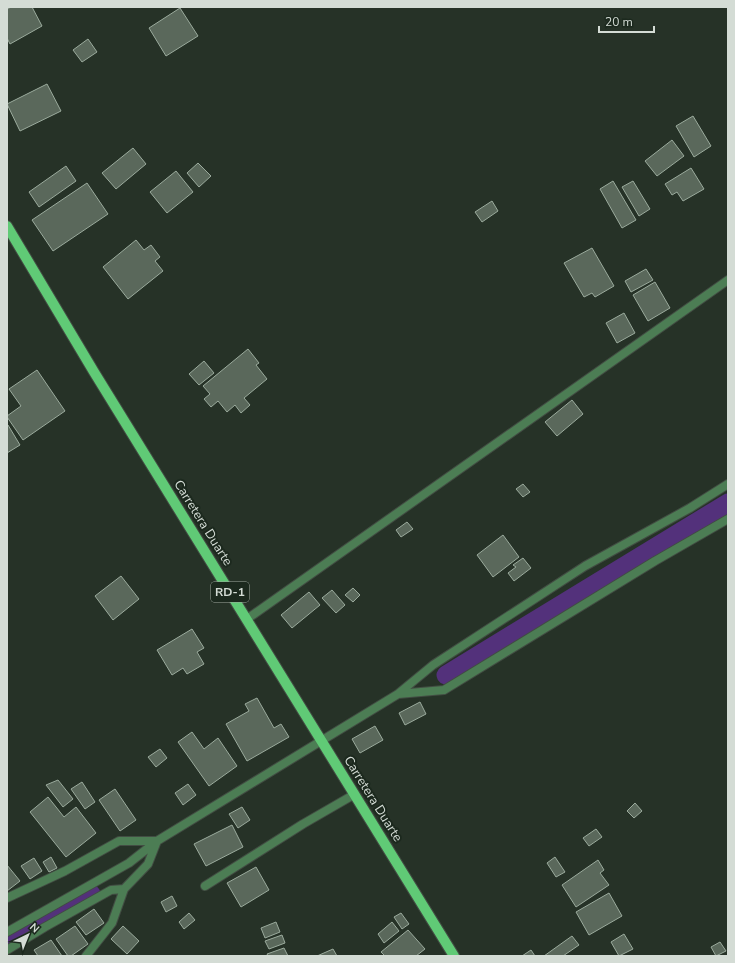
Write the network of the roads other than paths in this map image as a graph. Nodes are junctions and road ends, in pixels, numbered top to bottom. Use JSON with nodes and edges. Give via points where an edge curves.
{"nodes":[{"id":1,"x":7,"y":226,"type":"edge"},
{"id":2,"x":728,"y":280,"type":"edge"},
{"id":3,"x":728,"y":484,"type":"edge"},
{"id":4,"x":728,"y":519,"type":"edge"},
{"id":5,"x":247,"y":619,"type":"junction"},
{"id":6,"x":398,"y":694,"type":"junction"},
{"id":7,"x":321,"y":741,"type":"junction"},
{"id":8,"x":355,"y":794,"type":"junction"},
{"id":9,"x":157,"y":841,"type":"junction"},
{"id":10,"x":205,"y":886,"type":"dead end"},
{"id":11,"x":124,"y":889,"type":"junction"},
{"id":12,"x":7,"y":898,"type":"edge"},
{"id":13,"x":7,"y":932,"type":"edge"},
{"id":14,"x":7,"y":950,"type":"edge"},
{"id":15,"x":86,"y":956,"type":"edge"},
{"id":16,"x":454,"y":956,"type":"edge"}],
"edges":[{"from":1,"to":5,"type":"main road","name":"Carretera Duarte","number":"RD-1"},
{"from":2,"to":5,"type":"street"},
{"from":3,"to":6,"type":"street","via":[[585,566],[434,665]]},
{"from":4,"to":6,"type":"street","via":[[444,690]]},
{"from":5,"to":7,"type":"main road","name":"Carretera Duarte","number":"RD-1"},
{"from":6,"to":7,"type":"street"},
{"from":7,"to":8,"type":"main road","name":"Carretera Duarte","number":"RD-1"},
{"from":7,"to":9,"type":"street"},
{"from":8,"to":10,"type":"street"},
{"from":8,"to":16,"type":"main road","name":"Carretera Duarte","number":"RD-1"},
{"from":9,"to":11,"type":"street","via":[[148,864]]},
{"from":9,"to":12,"type":"street","via":[[118,842],[65,871]]},
{"from":9,"to":13,"type":"street","via":[[129,864]]},
{"from":11,"to":14,"type":"street","via":[[111,890]]},
{"from":11,"to":15,"type":"street","via":[[112,923]]}]}
